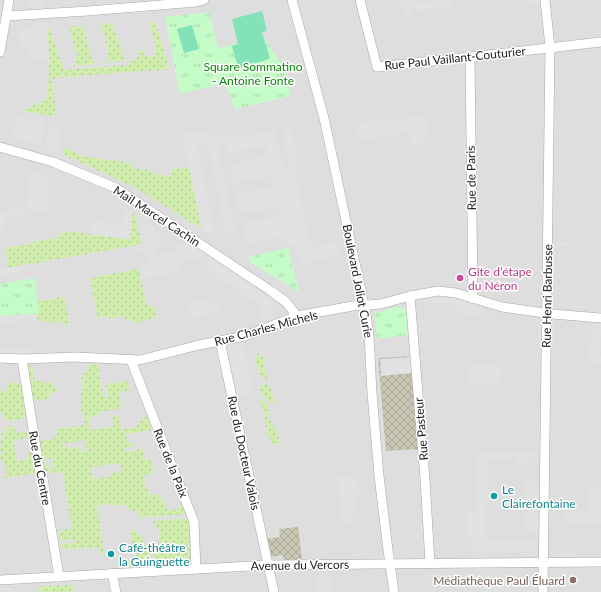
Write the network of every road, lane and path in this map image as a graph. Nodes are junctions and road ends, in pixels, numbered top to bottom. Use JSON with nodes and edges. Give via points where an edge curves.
{"nodes":[{"id":1,"x":9,"y":0,"type":"edge"},
{"id":2,"x":204,"y":0,"type":"edge"},
{"id":3,"x":292,"y":0,"type":"edge"},
{"id":4,"x":360,"y":0,"type":"edge"},
{"id":5,"x":545,"y":0,"type":"edge"},
{"id":6,"x":7,"y":16,"type":"junction"},
{"id":7,"x":601,"y":42,"type":"edge"},
{"id":8,"x":550,"y":47,"type":"junction"},
{"id":9,"x":0,"y":52,"type":"edge"},
{"id":10,"x":470,"y":58,"type":"junction"},
{"id":11,"x":0,"y":147,"type":"edge"},
{"id":12,"x":410,"y":296,"type":"junction"},
{"id":13,"x":473,"y":299,"type":"junction"},
{"id":14,"x":364,"y":305,"type":"junction"},
{"id":15,"x":546,"y":313,"type":"junction"},
{"id":16,"x":297,"y":316,"type":"junction"},
{"id":17,"x":601,"y":318,"type":"edge"},
{"id":18,"x":220,"y":341,"type":"junction"},
{"id":19,"x":0,"y":358,"type":"edge"},
{"id":20,"x":22,"y":358,"type":"junction"},
{"id":21,"x":131,"y":360,"type":"junction"},
{"id":22,"x":543,"y":562,"type":"junction"},
{"id":23,"x":601,"y":562,"type":"edge"},
{"id":24,"x":390,"y":563,"type":"junction"},
{"id":25,"x":430,"y":563,"type":"junction"},
{"id":26,"x":268,"y":565,"type":"junction"},
{"id":27,"x":196,"y":569,"type":"junction"},
{"id":28,"x":112,"y":573,"type":"junction"},
{"id":29,"x":59,"y":577,"type":"junction"},
{"id":30,"x":0,"y":580,"type":"edge"},
{"id":31,"x":116,"y":592,"type":"edge"},
{"id":32,"x":274,"y":592,"type":"edge"},
{"id":33,"x":394,"y":592,"type":"edge"},
{"id":34,"x":543,"y":592,"type":"edge"}],
"edges":[{"from":1,"to":6,"type":"street"},
{"from":2,"to":6,"type":"street"},
{"from":3,"to":14,"type":"street","name":"Boulevard Joliot Curie","via":[[324,118]]},
{"from":4,"to":10,"type":"street","name":"Rue Paul Vaillant-Couturier","via":[[377,66]]},
{"from":5,"to":8,"type":"street","name":"Rue Henri Barbusse"},
{"from":6,"to":9,"type":"street"},
{"from":7,"to":8,"type":"street","name":"Rue Paul Vaillant-Couturier"},
{"from":8,"to":10,"type":"street","name":"Rue Paul Vaillant-Couturier"},
{"from":8,"to":15,"type":"street","name":"Rue Henri Barbusse"},
{"from":10,"to":13,"type":"street","name":"Rue de Paris"},
{"from":11,"to":16,"type":"street","name":"Mail Marcel Cachin","via":[[53,162],[116,188],[271,291],[286,302]]},
{"from":12,"to":13,"type":"street","name":"Rue Charles Michels","via":[[446,291]]},
{"from":12,"to":14,"type":"street","name":"Rue Charles Michels","via":[[380,304]]},
{"from":12,"to":25,"type":"street","name":"Rue Pasteur"},
{"from":13,"to":15,"type":"street","name":"Rue Charles Michels","via":[[502,308]]},
{"from":14,"to":16,"type":"street","name":"Rue Charles Michels"},
{"from":14,"to":24,"type":"street","name":"Boulevard Joliot Curie","via":[[369,336],[379,476]]},
{"from":15,"to":17,"type":"street","name":"Rue Charles Michels"},
{"from":15,"to":22,"type":"street","name":"Rue Henri Barbusse"},
{"from":16,"to":18,"type":"street","name":"Rue Charles Michels","via":[[245,336]]},
{"from":18,"to":21,"type":"street","name":"Rue Charles Michels"},
{"from":18,"to":26,"type":"street","name":"Rue du Docteur Valois"},
{"from":19,"to":20,"type":"street","name":"Rue Charles Michels"},
{"from":20,"to":21,"type":"street","name":"Rue Charles Michels"},
{"from":20,"to":29,"type":"street","name":"Rue du Centre"},
{"from":21,"to":27,"type":"street","name":"Rue de la Paix","via":[[194,522]]},
{"from":22,"to":23,"type":"street","name":"Avenue du Vercors"},
{"from":22,"to":25,"type":"street","name":"Avenue du Vercors"},
{"from":22,"to":34,"type":"street","name":"Rue Henri Barbusse"},
{"from":24,"to":25,"type":"street","name":"Avenue du Vercors"},
{"from":24,"to":26,"type":"street","name":"Avenue du Vercors"},
{"from":24,"to":33,"type":"street","name":"Boulevard Joliot Curie"},
{"from":26,"to":27,"type":"street","name":"Avenue du Vercors"},
{"from":26,"to":32,"type":"street","name":"Rue du Docteur Valois"},
{"from":27,"to":28,"type":"street","name":"Avenue du Vercors"},
{"from":28,"to":29,"type":"street","name":"Avenue du Vercors"},
{"from":28,"to":31,"type":"street"},
{"from":29,"to":30,"type":"street","name":"Avenue du Vercors"}]}
